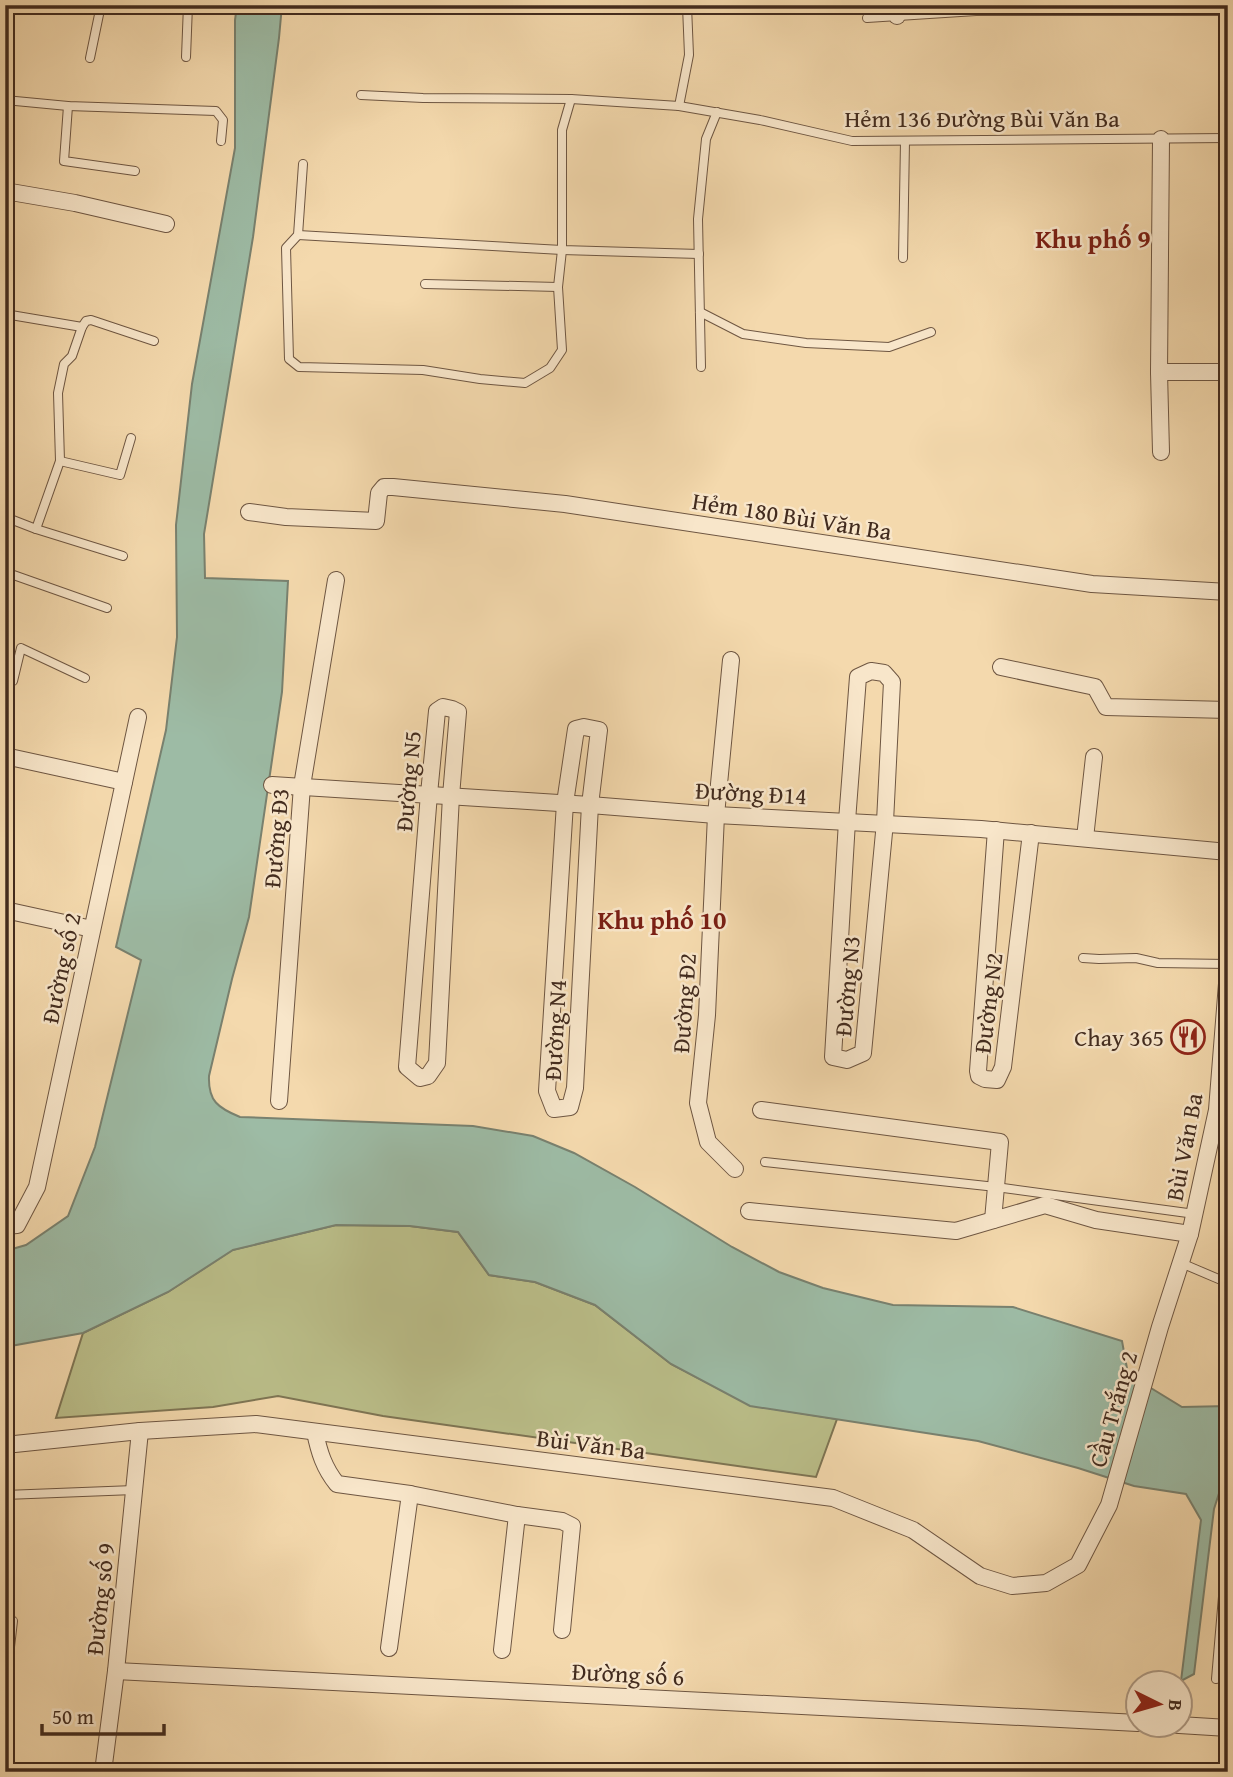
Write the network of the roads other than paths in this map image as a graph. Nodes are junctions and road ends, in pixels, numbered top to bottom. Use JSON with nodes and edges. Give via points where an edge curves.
{"nodes":[{"id":1,"x":101,"y":5,"type":"edge"},
{"id":2,"x":188,"y":5,"type":"edge"},
{"id":3,"x":687,"y":6,"type":"edge"},
{"id":4,"x":936,"y":9,"type":"edge"},
{"id":5,"x":897,"y":11,"type":"edge"},
{"id":6,"x":1228,"y":11,"type":"edge"},
{"id":7,"x":867,"y":18,"type":"dead end"},
{"id":8,"x":186,"y":57,"type":"dead end"},
{"id":9,"x":90,"y":58,"type":"dead end"},
{"id":10,"x":361,"y":95,"type":"dead end"},
{"id":11,"x":571,"y":99,"type":"junction"},
{"id":12,"x":5,"y":100,"type":"edge"},
{"id":13,"x":68,"y":106,"type":"junction"},
{"id":14,"x":679,"y":106,"type":"junction"},
{"id":15,"x":717,"y":112,"type":"junction"},
{"id":16,"x":1228,"y":138,"type":"edge"},
{"id":17,"x":1161,"y":139,"type":"junction"},
{"id":18,"x":221,"y":141,"type":"dead end"},
{"id":19,"x":905,"y":141,"type":"junction"},
{"id":20,"x":303,"y":164,"type":"dead end"},
{"id":21,"x":135,"y":171,"type":"dead end"},
{"id":22,"x":5,"y":191,"type":"edge"},
{"id":23,"x":166,"y":224,"type":"dead end"},
{"id":24,"x":298,"y":235,"type":"junction"},
{"id":25,"x":562,"y":250,"type":"junction"},
{"id":26,"x":699,"y":254,"type":"junction"},
{"id":27,"x":904,"y":258,"type":"dead end"},
{"id":28,"x":425,"y":284,"type":"dead end"},
{"id":29,"x":558,"y":287,"type":"junction"},
{"id":30,"x":700,"y":312,"type":"junction"},
{"id":31,"x":5,"y":314,"type":"edge"},
{"id":32,"x":82,"y":327,"type":"junction"},
{"id":33,"x":931,"y":332,"type":"dead end"},
{"id":34,"x":154,"y":341,"type":"dead end"},
{"id":35,"x":701,"y":367,"type":"dead end"},
{"id":36,"x":1159,"y":372,"type":"junction"},
{"id":37,"x":1228,"y":372,"type":"edge"},
{"id":38,"x":131,"y":438,"type":"dead end"},
{"id":39,"x":1161,"y":452,"type":"dead end"},
{"id":40,"x":60,"y":461,"type":"junction"},
{"id":41,"x":250,"y":512,"type":"dead end"},
{"id":42,"x":5,"y":517,"type":"edge"},
{"id":43,"x":36,"y":528,"type":"junction"},
{"id":44,"x":123,"y":556,"type":"dead end"},
{"id":45,"x":5,"y":572,"type":"edge"},
{"id":46,"x":336,"y":580,"type":"dead end"},
{"id":47,"x":1228,"y":592,"type":"edge"},
{"id":48,"x":107,"y":608,"type":"dead end"},
{"id":49,"x":731,"y":660,"type":"dead end"},
{"id":50,"x":1001,"y":667,"type":"dead end"},
{"id":51,"x":85,"y":678,"type":"dead end"},
{"id":52,"x":5,"y":679,"type":"edge"},
{"id":53,"x":1228,"y":710,"type":"edge"},
{"id":54,"x":138,"y":716,"type":"dead end"},
{"id":55,"x":5,"y":756,"type":"edge"},
{"id":56,"x":1094,"y":757,"type":"dead end"},
{"id":57,"x":124,"y":782,"type":"junction"},
{"id":58,"x":271,"y":785,"type":"dead end"},
{"id":59,"x":302,"y":786,"type":"junction"},
{"id":60,"x":429,"y":794,"type":"junction"},
{"id":61,"x":451,"y":796,"type":"junction"},
{"id":62,"x":565,"y":803,"type":"junction"},
{"id":63,"x":590,"y":805,"type":"junction"},
{"id":64,"x":716,"y":815,"type":"junction"},
{"id":65,"x":847,"y":821,"type":"junction"},
{"id":66,"x":885,"y":822,"type":"junction"},
{"id":67,"x":996,"y":830,"type":"junction"},
{"id":68,"x":1031,"y":833,"type":"junction"},
{"id":69,"x":1085,"y":838,"type":"junction"},
{"id":70,"x":1228,"y":852,"type":"edge"},
{"id":71,"x":5,"y":910,"type":"edge"},
{"id":72,"x":92,"y":929,"type":"junction"},
{"id":73,"x":1083,"y":958,"type":"dead end"},
{"id":74,"x":1228,"y":964,"type":"edge"},
{"id":75,"x":1228,"y":971,"type":"edge"},
{"id":76,"x":279,"y":1101,"type":"dead end"},
{"id":77,"x":761,"y":1110,"type":"dead end"},
{"id":78,"x":765,"y":1162,"type":"dead end"},
{"id":79,"x":736,"y":1169,"type":"dead end"},
{"id":80,"x":996,"y":1187,"type":"junction"},
{"id":81,"x":750,"y":1211,"type":"dead end"},
{"id":82,"x":1195,"y":1214,"type":"junction"},
{"id":83,"x":993,"y":1220,"type":"junction"},
{"id":84,"x":11,"y":1226,"type":"edge"},
{"id":85,"x":1190,"y":1234,"type":"junction"},
{"id":86,"x":1181,"y":1263,"type":"junction"},
{"id":87,"x":1228,"y":1283,"type":"edge"},
{"id":88,"x":1160,"y":1327,"type":"joint"},
{"id":89,"x":140,"y":1431,"type":"junction"},
{"id":90,"x":315,"y":1432,"type":"junction"},
{"id":91,"x":5,"y":1446,"type":"edge"},
{"id":92,"x":134,"y":1490,"type":"junction"},
{"id":93,"x":410,"y":1494,"type":"junction"},
{"id":94,"x":5,"y":1495,"type":"edge"},
{"id":95,"x":1109,"y":1505,"type":"joint"},
{"id":96,"x":517,"y":1515,"type":"junction"},
{"id":97,"x":1228,"y":1538,"type":"edge"},
{"id":98,"x":13,"y":1621,"type":"dead end"},
{"id":99,"x":562,"y":1630,"type":"dead end"},
{"id":100,"x":389,"y":1648,"type":"dead end"},
{"id":101,"x":502,"y":1650,"type":"dead end"},
{"id":102,"x":116,"y":1671,"type":"junction"},
{"id":103,"x":1216,"y":1679,"type":"dead end"},
{"id":104,"x":5,"y":1690,"type":"edge"},
{"id":105,"x":1124,"y":1722,"type":"edge"},
{"id":106,"x":1194,"y":1726,"type":"edge"},
{"id":107,"x":1228,"y":1728,"type":"edge"},
{"id":108,"x":103,"y":1772,"type":"edge"}],
"edges":[{"from":1,"to":9,"type":"lane"},
{"from":2,"to":8,"type":"lane"},
{"from":3,"to":14,"type":"lane","via":[[689,55]]},
{"from":4,"to":5,"type":"lane"},
{"from":4,"to":6,"type":"lane"},
{"from":5,"to":7,"type":"lane"},
{"from":10,"to":11,"type":"lane","name":"Hẻm 136 Đường Bùi Văn Ba"},
{"from":11,"to":14,"type":"lane","name":"Hẻm 136 Đường Bùi Văn Ba"},
{"from":11,"to":25,"type":"lane","via":[[562,130]]},
{"from":12,"to":13,"type":"lane"},
{"from":13,"to":18,"type":"lane","via":[[216,111],[223,120]]},
{"from":13,"to":21,"type":"lane","via":[[64,161]]},
{"from":14,"to":15,"type":"lane","name":"Hẻm 136 Đường Bùi Văn Ba"},
{"from":15,"to":19,"type":"lane","name":"Hẻm 136 Đường Bùi Văn Ba","via":[[852,141]]},
{"from":15,"to":26,"type":"lane","via":[[706,139]]},
{"from":16,"to":17,"type":"lane","name":"Hẻm 136 Đường Bùi Văn Ba"},
{"from":17,"to":19,"type":"lane","name":"Hẻm 136 Đường Bùi Văn Ba"},
{"from":17,"to":36,"type":"street"},
{"from":19,"to":27,"type":"lane"},
{"from":20,"to":24,"type":"lane"},
{"from":22,"to":23,"type":"street"},
{"from":24,"to":25,"type":"lane"},
{"from":24,"to":29,"type":"lane","via":[[286,248],[289,359],[299,367],[423,370],[525,383],[550,368],[562,350]]},
{"from":25,"to":26,"type":"lane"},
{"from":25,"to":29,"type":"lane"},
{"from":26,"to":30,"type":"lane"},
{"from":28,"to":29,"type":"lane"},
{"from":30,"to":33,"type":"lane","via":[[743,334],[806,343],[889,347]]},
{"from":30,"to":35,"type":"lane"},
{"from":31,"to":32,"type":"lane"},
{"from":32,"to":34,"type":"lane","via":[[91,320]]},
{"from":32,"to":40,"type":"lane","via":[[72,356],[64,364],[58,393]]},
{"from":36,"to":37,"type":"street"},
{"from":36,"to":39,"type":"street"},
{"from":38,"to":40,"type":"lane","via":[[120,475]]},
{"from":40,"to":43,"type":"lane"},
{"from":41,"to":47,"type":"street","name":"Hẻm 180 Bùi Văn Ba","via":[[373,521],[377,520],[379,493],[384,487],[393,487],[565,504],[1093,584]]},
{"from":42,"to":43,"type":"lane"},
{"from":43,"to":44,"type":"lane"},
{"from":45,"to":48,"type":"lane"},
{"from":46,"to":59,"type":"street","name":"Đường Đ3"},
{"from":49,"to":64,"type":"street","name":"Đường Đ2"},
{"from":50,"to":53,"type":"street","via":[[1095,687],[1106,707]]},
{"from":51,"to":52,"type":"lane","via":[[21,648],[13,681]]},
{"from":54,"to":57,"type":"street","name":"Đường số 2"},
{"from":55,"to":57,"type":"street"},
{"from":56,"to":69,"type":"street"},
{"from":57,"to":72,"type":"street","name":"Đường số 2"},
{"from":58,"to":59,"type":"street","name":"Đường Đ14"},
{"from":59,"to":60,"type":"street","name":"Đường Đ14"},
{"from":59,"to":76,"type":"street","name":"Đường Đ3"},
{"from":60,"to":61,"type":"street","name":"Đường Đ14"},
{"from":60,"to":61,"type":"street","name":"Đường N5","via":[[437,711],[443,707],[458,712]]},
{"from":60,"to":61,"type":"street","name":"Đường N5","via":[[407,1066],[420,1078],[428,1076],[437,1063]]},
{"from":61,"to":62,"type":"street","name":"Đường Đ14"},
{"from":62,"to":63,"type":"street","name":"Đường Đ14"},
{"from":62,"to":63,"type":"street","name":"Đường N4","via":[[576,729],[584,727],[598,730]]},
{"from":62,"to":63,"type":"street","name":"Đường N4","via":[[547,1091],[554,1109],[570,1107],[575,1088]]},
{"from":63,"to":64,"type":"street","name":"Đường Đ14"},
{"from":64,"to":65,"type":"street","name":"Đường Đ14"},
{"from":64,"to":79,"type":"street","name":"Đường Đ2","via":[[708,1015],[698,1103],[708,1142]]},
{"from":65,"to":66,"type":"street","name":"Đường Đ14"},
{"from":65,"to":66,"type":"street","via":[[858,677],[871,671],[884,673],[892,682]]},
{"from":65,"to":66,"type":"street","name":"Đường N3","via":[[833,1057],[847,1060],[863,1053]]},
{"from":66,"to":67,"type":"street","name":"Đường Đ14"},
{"from":67,"to":68,"type":"street","name":"Đường Đ14"},
{"from":67,"to":68,"type":"street","name":"Đường N2","via":[[978,1071],[985,1079],[997,1080],[1003,1067]]},
{"from":68,"to":69,"type":"street","name":"Đường Đ14"},
{"from":69,"to":70,"type":"street","name":"Đường Đ14"},
{"from":71,"to":72,"type":"street"},
{"from":72,"to":84,"type":"street","name":"Đường số 2","via":[[37,1188]]},
{"from":73,"to":74,"type":"lane"},
{"from":75,"to":82,"type":"street","name":"Bùi Văn Ba","via":[[1217,1110]]},
{"from":77,"to":80,"type":"street","via":[[1000,1142]]},
{"from":78,"to":80,"type":"lane"},
{"from":80,"to":82,"type":"lane"},
{"from":80,"to":83,"type":"street"},
{"from":81,"to":83,"type":"street","via":[[956,1231]]},
{"from":82,"to":85,"type":"street","name":"Bùi Văn Ba"},
{"from":83,"to":85,"type":"street","via":[[1045,1205],[1096,1220]]},
{"from":85,"to":86,"type":"street","name":"Bùi Văn Ba"},
{"from":86,"to":87,"type":"lane"},
{"from":86,"to":88,"type":"street","name":"Bùi Văn Ba"},
{"from":88,"to":95,"type":"street","name":"Cầu Trắng 2"},
{"from":89,"to":90,"type":"street","name":"Bùi Văn Ba","via":[[256,1424]]},
{"from":89,"to":91,"type":"street","name":"Bùi Văn Ba"},
{"from":89,"to":92,"type":"street","name":"Đường số 9"},
{"from":90,"to":93,"type":"street","via":[[323,1461],[337,1484]]},
{"from":90,"to":95,"type":"street","name":"Bùi Văn Ba","via":[[833,1498],[913,1530],[980,1576],[1012,1586],[1046,1583],[1078,1565]]},
{"from":92,"to":94,"type":"lane"},
{"from":92,"to":102,"type":"street","name":"Đường số 9"},
{"from":93,"to":96,"type":"street"},
{"from":93,"to":100,"type":"street"},
{"from":96,"to":99,"type":"street","via":[[572,1526]]},
{"from":96,"to":101,"type":"street"},
{"from":97,"to":103,"type":"lane"},
{"from":98,"to":104,"type":"lane"},
{"from":102,"to":105,"type":"street","name":"Đường số 6"},
{"from":102,"to":108,"type":"street","name":"Đường số 9"},
{"from":106,"to":107,"type":"street"}]}
